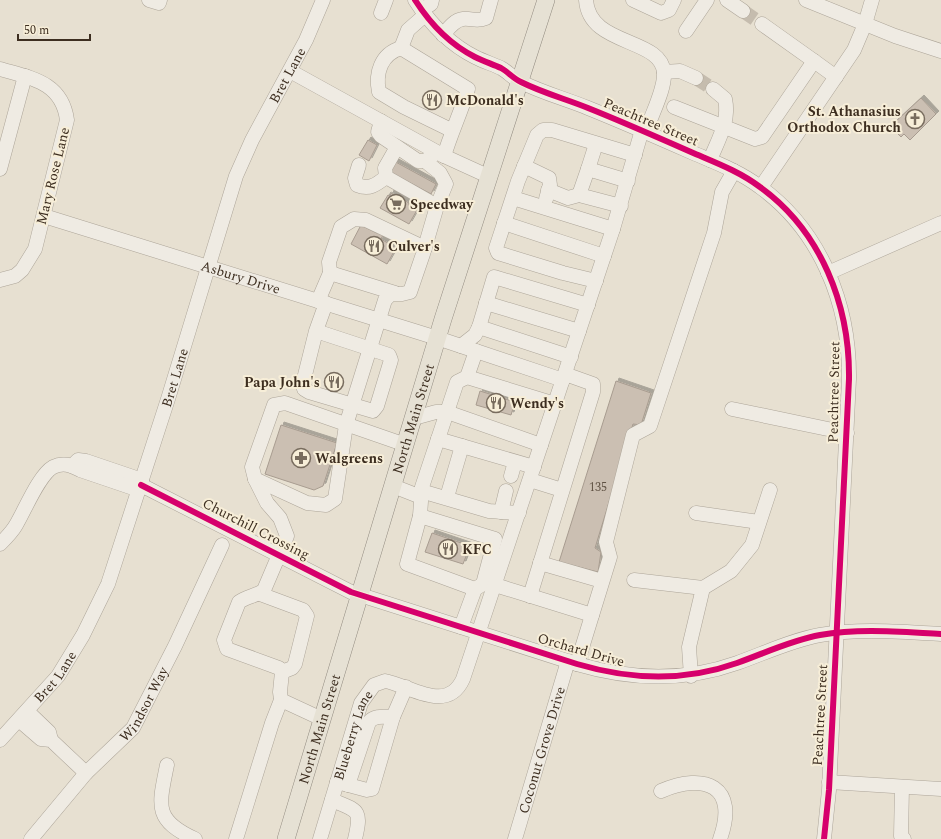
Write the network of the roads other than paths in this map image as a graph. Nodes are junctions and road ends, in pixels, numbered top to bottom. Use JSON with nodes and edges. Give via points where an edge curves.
{"nodes":[{"id":1,"x":148,"y":0,"type":"edge"},
{"id":2,"x":160,"y":0,"type":"edge"},
{"id":3,"x":323,"y":0,"type":"edge"},
{"id":4,"x":432,"y":0,"type":"edge"},
{"id":5,"x":491,"y":0,"type":"edge"},
{"id":6,"x":546,"y":0,"type":"edge"},
{"id":7,"x":586,"y":0,"type":"edge"},
{"id":8,"x":633,"y":0,"type":"edge"},
{"id":9,"x":674,"y":0,"type":"edge"},
{"id":10,"x":707,"y":0,"type":"edge"},
{"id":11,"x":727,"y":0,"type":"edge"},
{"id":12,"x":806,"y":0,"type":"edge"},
{"id":13,"x":872,"y":0,"type":"edge"},
{"id":14,"x":421,"y":8,"type":"edge"},
{"id":15,"x":742,"y":11,"type":"tunnel mouth"},
{"id":16,"x":762,"y":24,"type":"tunnel mouth"},
{"id":17,"x":865,"y":24,"type":"junction"},
{"id":18,"x":686,"y":31,"type":"dead end"},
{"id":19,"x":443,"y":35,"type":"junction"},
{"id":20,"x":401,"y":48,"type":"junction"},
{"id":21,"x":941,"y":51,"type":"edge"},
{"id":22,"x":814,"y":61,"type":"junction"},
{"id":23,"x":0,"y":69,"type":"edge"},
{"id":24,"x":290,"y":71,"type":"junction"},
{"id":25,"x":664,"y":72,"type":"junction"},
{"id":26,"x":25,"y":76,"type":"junction"},
{"id":27,"x":836,"y":77,"type":"junction"},
{"id":28,"x":696,"y":78,"type":"tunnel mouth"},
{"id":29,"x":520,"y":82,"type":"junction"},
{"id":30,"x":713,"y":89,"type":"tunnel mouth"},
{"id":31,"x":674,"y":107,"type":"dead end"},
{"id":32,"x":381,"y":121,"type":"junction"},
{"id":33,"x":724,"y":127,"type":"junction"},
{"id":34,"x":451,"y":130,"type":"junction"},
{"id":35,"x":644,"y":131,"type":"junction"},
{"id":36,"x":596,"y":144,"type":"junction"},
{"id":37,"x":397,"y":147,"type":"junction"},
{"id":38,"x":439,"y":153,"type":"junction"},
{"id":39,"x":635,"y":155,"type":"junction"},
{"id":40,"x":710,"y":160,"type":"junction"},
{"id":41,"x":425,"y":161,"type":"junction"},
{"id":42,"x":359,"y":165,"type":"dead end"},
{"id":43,"x":524,"y":166,"type":"junction"},
{"id":44,"x":0,"y":169,"type":"edge"},
{"id":45,"x":588,"y":169,"type":"junction"},
{"id":46,"x":734,"y":171,"type":"junction"},
{"id":47,"x":386,"y":177,"type":"junction"},
{"id":48,"x":490,"y":177,"type":"junction"},
{"id":49,"x":628,"y":181,"type":"junction"},
{"id":50,"x":760,"y":187,"type":"junction"},
{"id":51,"x":548,"y":190,"type":"junction"},
{"id":52,"x":579,"y":195,"type":"junction"},
{"id":53,"x":513,"y":198,"type":"junction"},
{"id":54,"x":436,"y":206,"type":"junction"},
{"id":55,"x":544,"y":206,"type":"junction"},
{"id":56,"x":621,"y":206,"type":"junction"},
{"id":57,"x":44,"y":216,"type":"junction"},
{"id":58,"x":504,"y":223,"type":"junction"},
{"id":59,"x":941,"y":223,"type":"edge"},
{"id":60,"x":613,"y":229,"type":"junction"},
{"id":61,"x":425,"y":248,"type":"junction"},
{"id":62,"x":604,"y":256,"type":"junction"},
{"id":63,"x":208,"y":266,"type":"junction"},
{"id":64,"x":330,"y":273,"type":"junction"},
{"id":65,"x":828,"y":273,"type":"junction"},
{"id":66,"x":0,"y":280,"type":"edge"},
{"id":67,"x":596,"y":281,"type":"junction"},
{"id":68,"x":395,"y":293,"type":"junction"},
{"id":69,"x":322,"y":302,"type":"junction"},
{"id":70,"x":486,"y":304,"type":"junction"},
{"id":71,"x":588,"y":305,"type":"junction"},
{"id":72,"x":378,"y":320,"type":"junction"},
{"id":73,"x":479,"y":327,"type":"junction"},
{"id":74,"x":316,"y":330,"type":"junction"},
{"id":75,"x":579,"y":331,"type":"junction"},
{"id":76,"x":437,"y":338,"type":"junction"},
{"id":77,"x":461,"y":346,"type":"junction"},
{"id":78,"x":370,"y":348,"type":"junction"},
{"id":79,"x":476,"y":351,"type":"junction"},
{"id":80,"x":571,"y":356,"type":"junction"},
{"id":81,"x":467,"y":377,"type":"junction"},
{"id":82,"x":564,"y":377,"type":"junction"},
{"id":83,"x":555,"y":404,"type":"junction"},
{"id":84,"x":353,"y":405,"type":"junction"},
{"id":85,"x":732,"y":409,"type":"dead end"},
{"id":86,"x":447,"y":412,"type":"junction"},
{"id":87,"x":414,"y":418,"type":"junction"},
{"id":88,"x":346,"y":425,"type":"junction"},
{"id":89,"x":847,"y":433,"type":"junction"},
{"id":90,"x":438,"y":440,"type":"junction"},
{"id":91,"x":406,"y":445,"type":"junction"},
{"id":92,"x":541,"y":445,"type":"junction"},
{"id":93,"x":462,"y":446,"type":"junction"},
{"id":94,"x":515,"y":462,"type":"junction"},
{"id":95,"x":532,"y":474,"type":"junction"},
{"id":96,"x":511,"y":476,"type":"dead end"},
{"id":97,"x":255,"y":479,"type":"junction"},
{"id":98,"x":141,"y":485,"type":"junction"},
{"id":99,"x":393,"y":486,"type":"junction"},
{"id":100,"x":562,"y":490,"type":"junction"},
{"id":101,"x":770,"y":490,"type":"dead end"},
{"id":102,"x":506,"y":491,"type":"dead end"},
{"id":103,"x":421,"y":494,"type":"junction"},
{"id":104,"x":447,"y":497,"type":"junction"},
{"id":105,"x":501,"y":512,"type":"junction"},
{"id":106,"x":519,"y":513,"type":"junction"},
{"id":107,"x":696,"y":513,"type":"dead end"},
{"id":108,"x":420,"y":516,"type":"junction"},
{"id":109,"x":759,"y":522,"type":"junction"},
{"id":110,"x":0,"y":544,"type":"edge"},
{"id":111,"x":222,"y":545,"type":"dead end"},
{"id":112,"x":278,"y":555,"type":"junction"},
{"id":113,"x":540,"y":563,"type":"junction"},
{"id":114,"x":634,"y":580,"type":"dead end"},
{"id":115,"x":602,"y":582,"type":"junction"},
{"id":116,"x":495,"y":585,"type":"junction"},
{"id":117,"x":703,"y":588,"type":"junction"},
{"id":118,"x":475,"y":589,"type":"junction"},
{"id":119,"x":260,"y":594,"type":"junction"},
{"id":120,"x":360,"y":594,"type":"junction"},
{"id":121,"x":530,"y":596,"type":"junction"},
{"id":122,"x":592,"y":615,"type":"junction"},
{"id":123,"x":461,"y":627,"type":"junction"},
{"id":124,"x":479,"y":632,"type":"junction"},
{"id":125,"x":836,"y":632,"type":"junction"},
{"id":126,"x":941,"y":634,"type":"edge"},
{"id":127,"x":572,"y":662,"type":"junction"},
{"id":128,"x":282,"y":672,"type":"junction"},
{"id":129,"x":690,"y":676,"type":"junction"},
{"id":130,"x":406,"y":687,"type":"junction"},
{"id":131,"x":281,"y":700,"type":"junction"},
{"id":132,"x":23,"y":716,"type":"junction"},
{"id":133,"x":394,"y":717,"type":"junction"},
{"id":134,"x":322,"y":719,"type":"junction"},
{"id":135,"x":0,"y":740,"type":"edge"},
{"id":136,"x":167,"y":765,"type":"dead end"},
{"id":137,"x":86,"y":773,"type":"junction"},
{"id":138,"x":829,"y":782,"type":"junction"},
{"id":139,"x":343,"y":784,"type":"junction"},
{"id":140,"x":902,"y":787,"type":"junction"},
{"id":141,"x":941,"y":789,"type":"edge"},
{"id":142,"x":661,"y":791,"type":"dead end"},
{"id":143,"x":332,"y":800,"type":"junction"},
{"id":144,"x":31,"y":839,"type":"edge"},
{"id":145,"x":196,"y":839,"type":"edge"},
{"id":146,"x":236,"y":839,"type":"edge"},
{"id":147,"x":286,"y":839,"type":"edge"},
{"id":148,"x":320,"y":839,"type":"edge"},
{"id":149,"x":355,"y":839,"type":"edge"},
{"id":150,"x":515,"y":839,"type":"edge"},
{"id":151,"x":720,"y":839,"type":"edge"},
{"id":152,"x":824,"y":839,"type":"edge"},
{"id":153,"x":904,"y":839,"type":"edge"}],
"edges":[{"from":1,"to":2,"type":"street","via":[[159,3]]},
{"from":3,"to":24,"type":"street","name":"Bret Lane"},
{"from":4,"to":14,"type":"street","via":[[431,4]]},
{"from":5,"to":19,"type":"street","via":[[486,18],[462,19]]},
{"from":6,"to":29,"type":"main road","name":"North Main Street"},
{"from":7,"to":25,"type":"street","via":[[589,12],[598,26],[650,52],[657,58]]},
{"from":8,"to":9,"type":"street","via":[[661,13],[669,10]]},
{"from":10,"to":18,"type":"street"},
{"from":11,"to":15,"type":"street"},
{"from":12,"to":17,"type":"street"},
{"from":13,"to":17,"type":"street"},
{"from":14,"to":19,"type":"street","name":"Peachtree Street"},
{"from":14,"to":20,"type":"street"},
{"from":16,"to":22,"type":"street"},
{"from":17,"to":21,"type":"street"},
{"from":17,"to":27,"type":"street","via":[[854,50]]},
{"from":19,"to":29,"type":"street","name":"Peachtree Street","via":[[468,53],[501,68]]},
{"from":20,"to":34,"type":"street","via":[[468,89],[461,113]]},
{"from":20,"to":34,"type":"street","via":[[390,51],[381,65],[376,80],[379,92]]},
{"from":22,"to":27,"type":"street"},
{"from":22,"to":33,"type":"street","via":[[762,137],[755,139]]},
{"from":23,"to":26,"type":"street","name":"Mary Rose Lane"},
{"from":24,"to":32,"type":"street"},
{"from":24,"to":63,"type":"street","name":"Bret Lane","via":[[241,163]]},
{"from":25,"to":28,"type":"street","via":[[680,71]]},
{"from":25,"to":35,"type":"street","via":[[662,86]]},
{"from":26,"to":44,"type":"street"},
{"from":26,"to":57,"type":"street","name":"Mary Rose Lane","via":[[43,83],[56,92],[66,112],[65,133]]},
{"from":27,"to":50,"type":"street"},
{"from":29,"to":35,"type":"street","name":"Peachtree Street"},
{"from":29,"to":48,"type":"main road","name":"North Main Street"},
{"from":30,"to":33,"type":"street","via":[[725,99],[728,109]]},
{"from":31,"to":33,"type":"street"},
{"from":32,"to":37,"type":"street","via":[[378,133]]},
{"from":32,"to":38,"type":"street"},
{"from":33,"to":40,"type":"street"},
{"from":34,"to":38,"type":"street"},
{"from":35,"to":39,"type":"street"},
{"from":35,"to":40,"type":"street","name":"Peachtree Street"},
{"from":36,"to":39,"type":"street"},
{"from":36,"to":43,"type":"street","via":[[552,130],[543,130],[537,135]]},
{"from":36,"to":45,"type":"street"},
{"from":37,"to":41,"type":"street","via":[[418,161]]},
{"from":37,"to":47,"type":"street","via":[[385,168]]},
{"from":38,"to":41,"type":"street"},
{"from":38,"to":48,"type":"street"},
{"from":39,"to":49,"type":"street"},
{"from":40,"to":46,"type":"street","name":"Peachtree Street"},
{"from":41,"to":54,"type":"street","via":[[440,173],[446,184]]},
{"from":42,"to":47,"type":"street","via":[[355,178],[357,185],[364,188],[375,186]]},
{"from":43,"to":51,"type":"street","via":[[548,176]]},
{"from":43,"to":53,"type":"street"},
{"from":45,"to":49,"type":"street"},
{"from":45,"to":52,"type":"street"},
{"from":46,"to":50,"type":"street","name":"Peachtree Street"},
{"from":46,"to":115,"type":"street","name":"Coconut Grove Drive","via":[[722,192],[714,233],[650,426],[633,435],[606,542],[610,557]]},
{"from":47,"to":54,"type":"street"},
{"from":48,"to":76,"type":"main road","name":"North Main Street"},
{"from":49,"to":56,"type":"street"},
{"from":50,"to":65,"type":"street","name":"Peachtree Street","via":[[781,204],[802,227]]},
{"from":51,"to":52,"type":"street","via":[[568,198]]},
{"from":51,"to":55,"type":"street"},
{"from":52,"to":56,"type":"street"},
{"from":53,"to":55,"type":"street"},
{"from":53,"to":58,"type":"street"},
{"from":54,"to":61,"type":"street"},
{"from":55,"to":60,"type":"street"},
{"from":56,"to":60,"type":"street"},
{"from":57,"to":63,"type":"street","name":"Asbury Drive"},
{"from":57,"to":66,"type":"street","name":"Mary Rose Lane","via":[[28,264],[15,276]]},
{"from":58,"to":62,"type":"street"},
{"from":58,"to":67,"type":"street","via":[[496,248],[498,253]]},
{"from":59,"to":65,"type":"street"},
{"from":60,"to":62,"type":"street"},
{"from":61,"to":64,"type":"street","via":[[366,220],[354,219],[341,227],[329,262]]},
{"from":61,"to":68,"type":"street","via":[[410,292]]},
{"from":62,"to":67,"type":"street"},
{"from":63,"to":69,"type":"street","name":"Asbury Drive"},
{"from":63,"to":98,"type":"street","name":"Bret Lane"},
{"from":64,"to":68,"type":"street"},
{"from":64,"to":69,"type":"street"},
{"from":65,"to":89,"type":"street","name":"Peachtree Street","via":[[843,315],[848,347]]},
{"from":67,"to":71,"type":"street"},
{"from":68,"to":72,"type":"street","via":[[385,300]]},
{"from":69,"to":72,"type":"street","name":"Asbury Drive"},
{"from":69,"to":74,"type":"street"},
{"from":70,"to":71,"type":"street","via":[[494,277]]},
{"from":70,"to":73,"type":"street"},
{"from":70,"to":75,"type":"street"},
{"from":71,"to":75,"type":"street"},
{"from":72,"to":76,"type":"street","name":"Asbury Drive"},
{"from":72,"to":78,"type":"street"},
{"from":73,"to":77,"type":"street","via":[[475,335]]},
{"from":73,"to":80,"type":"street"},
{"from":74,"to":78,"type":"street"},
{"from":74,"to":84,"type":"street","via":[[304,389]]},
{"from":75,"to":80,"type":"street"},
{"from":76,"to":77,"type":"street","name":"Asbury Drive"},
{"from":76,"to":87,"type":"main road","name":"North Main Street"},
{"from":77,"to":79,"type":"street","name":"Asbury Drive"},
{"from":78,"to":84,"type":"street"},
{"from":78,"to":84,"type":"street","via":[[389,355],[391,360],[377,406],[373,411]]},
{"from":79,"to":81,"type":"street"},
{"from":79,"to":82,"type":"street","name":"Asbury Drive"},
{"from":80,"to":82,"type":"street"},
{"from":81,"to":83,"type":"street"},
{"from":81,"to":86,"type":"street","via":[[457,382]]},
{"from":82,"to":83,"type":"street"},
{"from":82,"to":100,"type":"street","name":"Asbury Drive","via":[[593,384],[593,392]]},
{"from":83,"to":92,"type":"street"},
{"from":84,"to":88,"type":"street"},
{"from":85,"to":89,"type":"street"},
{"from":86,"to":87,"type":"street"},
{"from":86,"to":90,"type":"street"},
{"from":86,"to":92,"type":"street"},
{"from":87,"to":91,"type":"main road","name":"North Main Street"},
{"from":88,"to":91,"type":"street"},
{"from":88,"to":97,"type":"street","via":[[285,403],[274,405],[252,467]]},
{"from":88,"to":97,"type":"street","via":[[335,499],[326,504],[307,503]]},
{"from":89,"to":125,"type":"street","name":"Peachtree Street"},
{"from":90,"to":93,"type":"street"},
{"from":90,"to":103,"type":"street"},
{"from":91,"to":99,"type":"main road","name":"North Main Street"},
{"from":92,"to":95,"type":"street"},
{"from":93,"to":94,"type":"street"},
{"from":93,"to":104,"type":"street"},
{"from":94,"to":95,"type":"street"},
{"from":94,"to":96,"type":"street"},
{"from":95,"to":100,"type":"street"},
{"from":95,"to":106,"type":"street"},
{"from":97,"to":112,"type":"street","via":[[267,503],[280,518],[287,536]]},
{"from":98,"to":110,"type":"street","name":"Churchill Crossing","via":[[86,461],[78,460],[72,466],[65,464],[55,467],[45,475],[15,526]]},
{"from":98,"to":112,"type":"street","name":"Churchill Crossing"},
{"from":98,"to":132,"type":"street","name":"Bret Lane","via":[[108,584],[83,635],[58,676]]},
{"from":99,"to":103,"type":"street"},
{"from":99,"to":120,"type":"main road","name":"North Main Street"},
{"from":100,"to":113,"type":"street"},
{"from":101,"to":109,"type":"street"},
{"from":102,"to":105,"type":"street"},
{"from":103,"to":104,"type":"street"},
{"from":103,"to":108,"type":"street"},
{"from":104,"to":105,"type":"street","via":[[488,511]]},
{"from":105,"to":106,"type":"street"},
{"from":106,"to":116,"type":"street"},
{"from":107,"to":109,"type":"street"},
{"from":108,"to":118,"type":"street","via":[[407,564]]},
{"from":108,"to":118,"type":"street","via":[[495,539],[483,584]]},
{"from":109,"to":117,"type":"street","via":[[752,545],[731,571]]},
{"from":111,"to":137,"type":"street","name":"Windsor Way","via":[[133,728]]},
{"from":112,"to":119,"type":"street"},
{"from":112,"to":120,"type":"street","name":"Churchill Crossing","via":[[344,589]]},
{"from":113,"to":115,"type":"street"},
{"from":113,"to":121,"type":"street"},
{"from":114,"to":117,"type":"street"},
{"from":115,"to":122,"type":"street","name":"Coconut Grove Drive"},
{"from":116,"to":121,"type":"street"},
{"from":116,"to":124,"type":"street"},
{"from":117,"to":129,"type":"street","via":[[689,646]]},
{"from":118,"to":123,"type":"street"},
{"from":119,"to":128,"type":"street","via":[[303,610],[307,616],[294,664],[292,668]]},
{"from":119,"to":128,"type":"street","via":[[239,602],[224,645],[227,649],[279,668]]},
{"from":120,"to":123,"type":"street","name":"Orchard Drive"},
{"from":120,"to":134,"type":"main road","name":"North Main Street"},
{"from":121,"to":122,"type":"street"},
{"from":122,"to":127,"type":"street","name":"Coconut Grove Drive"},
{"from":123,"to":124,"type":"street","name":"Orchard Drive"},
{"from":124,"to":127,"type":"street","name":"Orchard Drive"},
{"from":124,"to":130,"type":"street","name":"Blueberry Lane","via":[[463,679],[456,691],[438,697]]},
{"from":125,"to":126,"type":"street","name":"Orchard Drive"},
{"from":125,"to":129,"type":"street","name":"Orchard Drive","via":[[804,639],[723,668]]},
{"from":125,"to":138,"type":"street","name":"Peachtree Street"},
{"from":127,"to":129,"type":"street","name":"Orchard Drive","via":[[611,673],[642,677]]},
{"from":127,"to":150,"type":"street","name":"Coconut Grove Drive"},
{"from":128,"to":131,"type":"street"},
{"from":130,"to":133,"type":"street"},
{"from":130,"to":139,"type":"street","name":"Blueberry Lane","via":[[385,681],[379,682],[369,690],[361,703]]},
{"from":131,"to":134,"type":"street"},
{"from":131,"to":146,"type":"street"},
{"from":132,"to":135,"type":"street","name":"Bret Lane"},
{"from":132,"to":137,"type":"street","via":[[49,732],[51,740]]},
{"from":133,"to":139,"type":"street","via":[[372,718]]},
{"from":133,"to":139,"type":"street","via":[[372,788],[367,790]]},
{"from":134,"to":147,"type":"main road","name":"North Main Street"},
{"from":136,"to":145,"type":"street","via":[[161,797],[164,817],[177,831]]},
{"from":137,"to":144,"type":"street","name":"Windsor Way"},
{"from":138,"to":140,"type":"street"},
{"from":138,"to":152,"type":"street","name":"Peachtree Street"},
{"from":139,"to":143,"type":"street","name":"Blueberry Lane"},
{"from":140,"to":141,"type":"street"},
{"from":140,"to":153,"type":"street","via":[[901,836]]},
{"from":142,"to":151,"type":"street","via":[[695,783],[707,784],[718,790],[722,795],[725,809]]},
{"from":143,"to":148,"type":"street","name":"Blueberry Lane"},
{"from":143,"to":149,"type":"street","via":[[355,810],[359,817]]}]}
